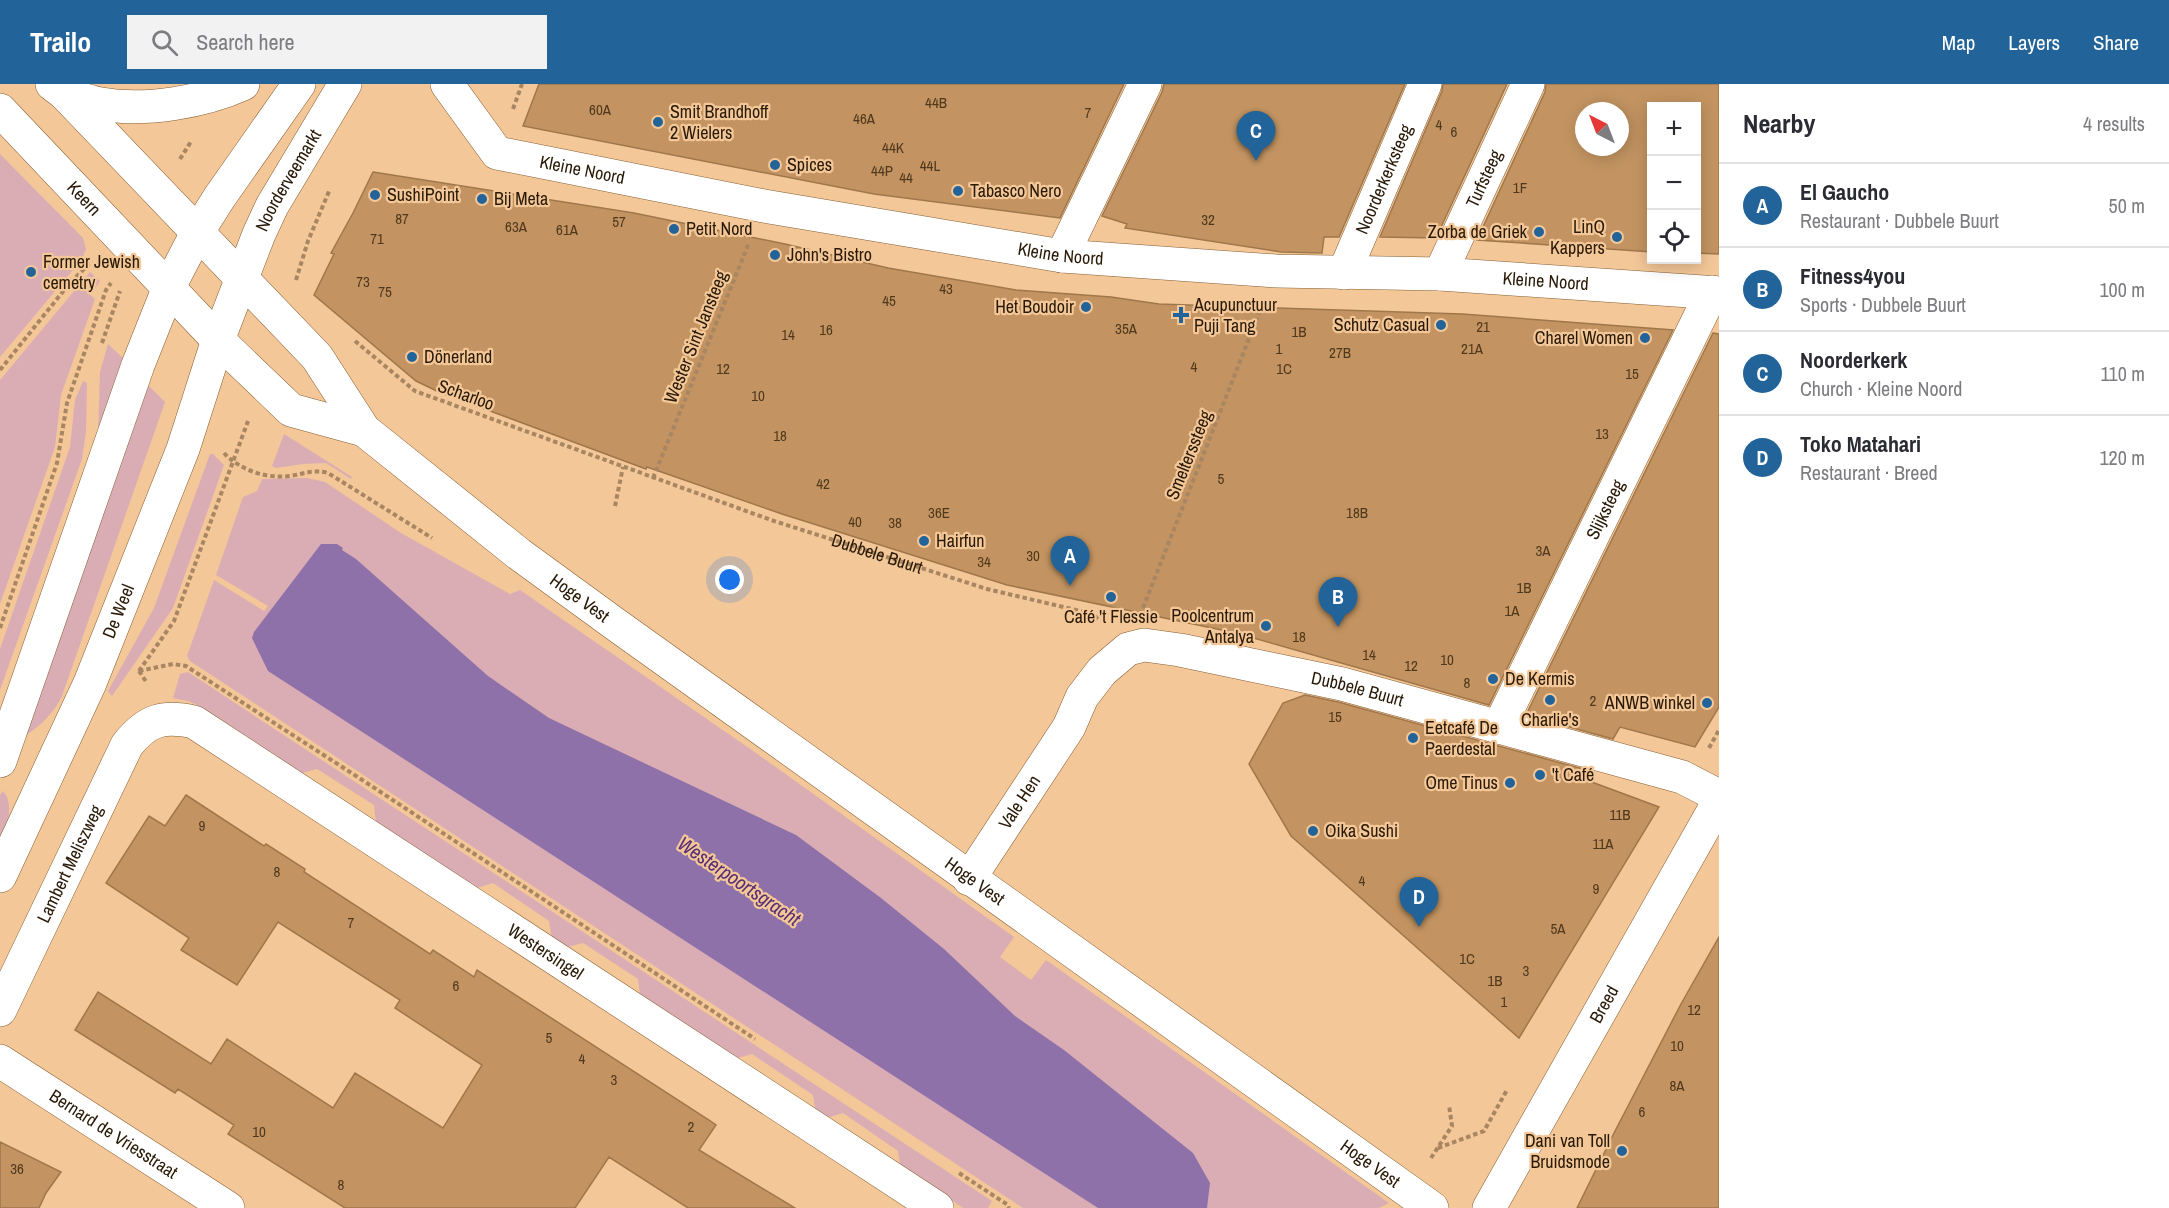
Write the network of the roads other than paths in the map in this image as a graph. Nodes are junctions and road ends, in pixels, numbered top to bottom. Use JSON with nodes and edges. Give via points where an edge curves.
{"nodes":[{"id":1,"x":243,"y":84,"type":"edge"},
{"id":2,"x":298,"y":84,"type":"edge"},
{"id":3,"x":345,"y":84,"type":"edge"},
{"id":4,"x":447,"y":84,"type":"edge"},
{"id":5,"x":1145,"y":84,"type":"edge"},
{"id":6,"x":1425,"y":84,"type":"edge"},
{"id":7,"x":1528,"y":84,"type":"edge"},
{"id":8,"x":59,"y":89,"type":"edge"},
{"id":9,"x":0,"y":110,"type":"edge"},
{"id":10,"x":197,"y":233,"type":"junction"},
{"id":11,"x":1062,"y":256,"type":"junction"},
{"id":12,"x":1344,"y":273,"type":"junction"},
{"id":13,"x":1440,"y":274,"type":"junction"},
{"id":14,"x":241,"y":279,"type":"junction"},
{"id":15,"x":169,"y":286,"type":"junction"},
{"id":16,"x":1716,"y":293,"type":"edge"},
{"id":17,"x":218,"y":339,"type":"junction"},
{"id":18,"x":364,"y":430,"type":"junction"},
{"id":19,"x":148,"y":724,"type":"joint"},
{"id":20,"x":1069,"y":727,"type":"joint"},
{"id":21,"x":1499,"y":727,"type":"junction"},
{"id":22,"x":0,"y":758,"type":"edge"},
{"id":23,"x":48,"y":774,"type":"junction"},
{"id":24,"x":1719,"y":796,"type":"edge"},
{"id":25,"x":1719,"y":801,"type":"edge"},
{"id":26,"x":0,"y":876,"type":"edge"},
{"id":27,"x":969,"y":879,"type":"junction"},
{"id":28,"x":0,"y":1010,"type":"edge"},
{"id":29,"x":0,"y":1061,"type":"edge"},
{"id":30,"x":228,"y":1208,"type":"edge"},
{"id":31,"x":937,"y":1208,"type":"edge"},
{"id":32,"x":1432,"y":1208,"type":"edge"},
{"id":33,"x":1489,"y":1208,"type":"edge"}],
"edges":[{"from":1,"to":8,"type":"street","via":[[193,101],[140,106],[103,104]]},
{"from":2,"to":10,"type":"street"},
{"from":3,"to":14,"type":"street","name":"Noorderveemarkt","via":[[272,206]]},
{"from":4,"to":11,"type":"street","name":"Kleine Noord","via":[[497,153],[764,206]]},
{"from":5,"to":11,"type":"street"},
{"from":6,"to":12,"type":"street","name":"Noorderkerksteeg"},
{"from":7,"to":13,"type":"street","name":"Turfsteeg"},
{"from":8,"to":10,"type":"street"},
{"from":9,"to":15,"type":"street","name":"Keern"},
{"from":10,"to":14,"type":"street","name":"Hoge Vest"},
{"from":10,"to":15,"type":"street"},
{"from":11,"to":12,"type":"street","name":"Kleine Noord"},
{"from":12,"to":13,"type":"street","name":"Kleine Noord"},
{"from":13,"to":16,"type":"street","name":"Kleine Noord"},
{"from":14,"to":17,"type":"street","name":"Noorderveemarkt"},
{"from":14,"to":18,"type":"street","name":"Hoge Vest","via":[[317,357]]},
{"from":15,"to":17,"type":"street","name":"Keern"},
{"from":15,"to":22,"type":"street"},
{"from":16,"to":21,"type":"street","name":"Slijksteeg"},
{"from":17,"to":18,"type":"street","name":"Hoge Vest","via":[[291,410]]},
{"from":17,"to":23,"type":"street","name":"De Weel","via":[[183,449],[90,683]]},
{"from":18,"to":27,"type":"street","name":"Hoge Vest","via":[[529,561]]},
{"from":19,"to":28,"type":"street","name":"Lambert Meliszweg","via":[[127,745]]},
{"from":19,"to":31,"type":"street","name":"Westersingel","via":[[178,718],[194,722]]},
{"from":20,"to":21,"type":"street","name":"Dubbele Buurt","via":[[1082,697],[1102,671],[1128,649],[1144,645],[1341,684]]},
{"from":20,"to":27,"type":"street","name":"Vale Hen"},
{"from":21,"to":24,"type":"street","name":"Dubbele Buurt","via":[[1682,777]]},
{"from":22,"to":23,"type":"street"},
{"from":23,"to":26,"type":"street","name":"De Weel"},
{"from":25,"to":33,"type":"street","name":"Breed"},
{"from":27,"to":32,"type":"street","name":"Hoge Vest"},
{"from":29,"to":30,"type":"street","name":"Bernard de Vriesstraat"}]}
